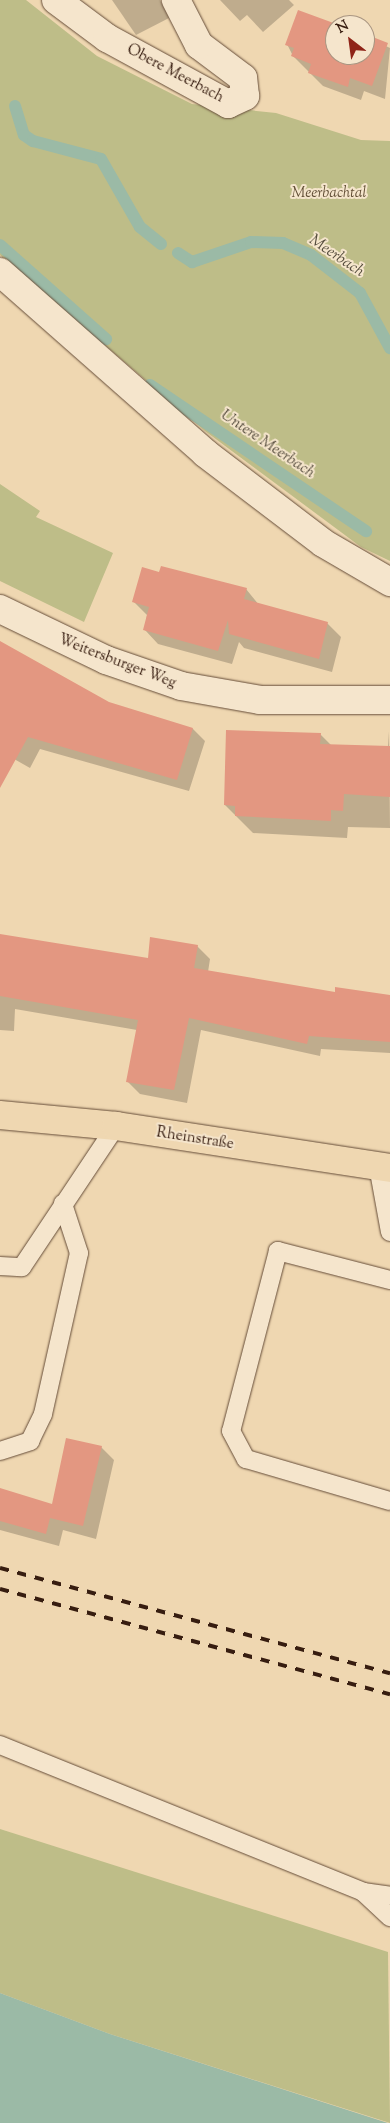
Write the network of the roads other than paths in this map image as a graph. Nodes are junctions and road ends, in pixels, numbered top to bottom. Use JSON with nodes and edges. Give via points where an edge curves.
{"nodes":[{"id":1,"x":56,"y":0,"type":"edge"},
{"id":2,"x":176,"y":0,"type":"edge"},
{"id":3,"x":0,"y":272,"type":"edge"},
{"id":4,"x":390,"y":582,"type":"edge"},
{"id":5,"x":0,"y":609,"type":"edge"},
{"id":6,"x":390,"y":700,"type":"edge"},
{"id":7,"x":0,"y":1115,"type":"edge"},
{"id":8,"x":116,"y":1126,"type":"junction"},
{"id":9,"x":384,"y":1167,"type":"edge"},
{"id":10,"x":63,"y":1204,"type":"junction"},
{"id":11,"x":390,"y":1232,"type":"edge"},
{"id":12,"x":0,"y":1266,"type":"edge"},
{"id":13,"x":390,"y":1280,"type":"edge"},
{"id":14,"x":0,"y":1451,"type":"edge"},
{"id":15,"x":390,"y":1501,"type":"edge"},
{"id":16,"x":0,"y":1745,"type":"edge"},
{"id":17,"x":363,"y":1892,"type":"junction"},
{"id":18,"x":390,"y":1896,"type":"edge"},
{"id":19,"x":390,"y":1917,"type":"edge"}],
"edges":[{"from":1,"to":2,"type":"street","name":"Obere Meerbach","via":[[108,38],[228,104],[244,96],[243,78],[200,44]]},
{"from":3,"to":4,"type":"street","via":[[205,453],[323,543]]},
{"from":5,"to":6,"type":"street","name":"Weitersburger Weg","via":[[106,660],[181,686],[260,700]]},
{"from":7,"to":8,"type":"main road","name":"Rheinstraße"},
{"from":8,"to":9,"type":"main road","name":"Rheinstraße"},
{"from":8,"to":10,"type":"lane"},
{"from":9,"to":11,"type":"lane"},
{"from":10,"to":12,"type":"lane","via":[[22,1267]]},
{"from":10,"to":14,"type":"lane","via":[[79,1253],[42,1414],[30,1441]]},
{"from":13,"to":15,"type":"lane","via":[[278,1251],[231,1431],[246,1459]]},
{"from":16,"to":17,"type":"lane"},
{"from":17,"to":18,"type":"lane"},
{"from":17,"to":19,"type":"lane"}]}
